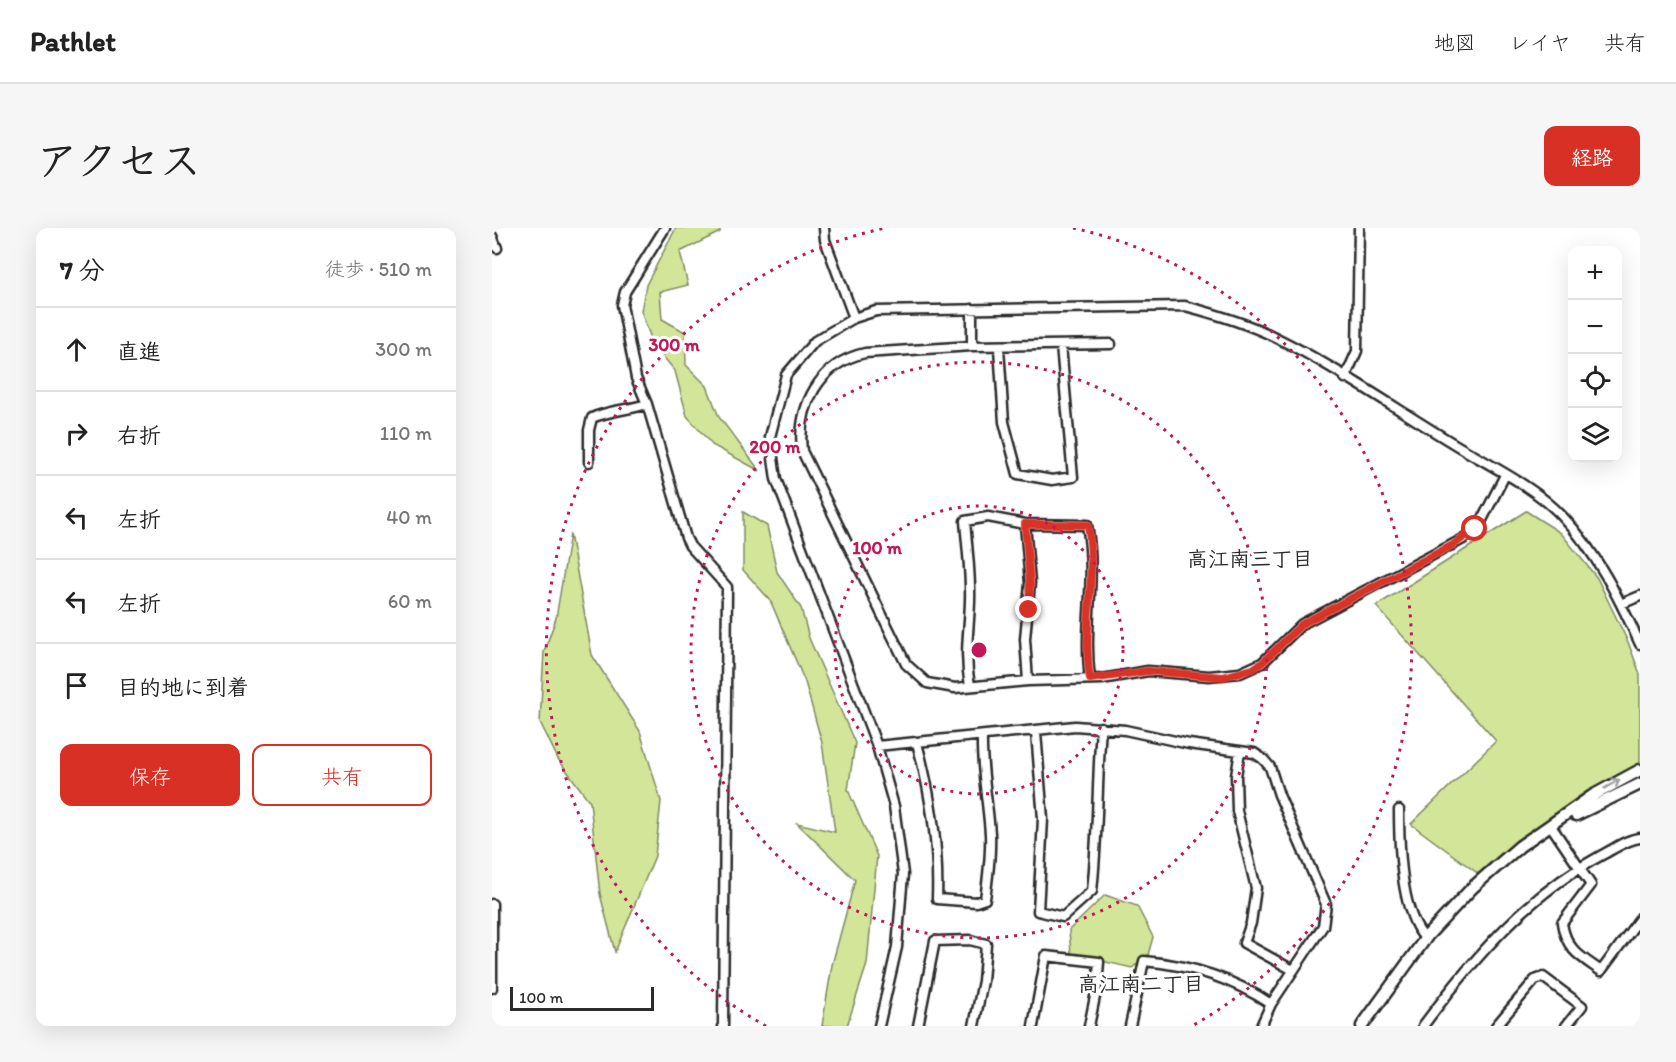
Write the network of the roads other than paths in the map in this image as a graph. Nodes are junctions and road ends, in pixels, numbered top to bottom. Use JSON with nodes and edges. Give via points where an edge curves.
{"nodes":[{"id":1,"x":665,"y":228,"type":"edge"},
{"id":2,"x":824,"y":228,"type":"edge"},
{"id":3,"x":1359,"y":228,"type":"edge"},
{"id":4,"x":492,"y":236,"type":"edge"},
{"id":5,"x":497,"y":248,"type":"dead end"},
{"id":6,"x":972,"y":309,"type":"junction"},
{"id":7,"x":854,"y":318,"type":"junction"},
{"id":8,"x":1111,"y":344,"type":"dead end"},
{"id":9,"x":972,"y":346,"type":"junction"},
{"id":10,"x":1061,"y":346,"type":"junction"},
{"id":11,"x":999,"y":348,"type":"junction"},
{"id":12,"x":1345,"y":378,"type":"junction"},
{"id":13,"x":647,"y":404,"type":"junction"},
{"id":14,"x":589,"y":462,"type":"dead end"},
{"id":15,"x":1505,"y":475,"type":"junction"},
{"id":16,"x":1025,"y":524,"type":"junction"},
{"id":17,"x":1640,"y":596,"type":"edge"},
{"id":18,"x":1621,"y":604,"type":"junction"},
{"id":19,"x":1640,"y":644,"type":"edge"},
{"id":20,"x":1090,"y":679,"type":"junction"},
{"id":21,"x":1028,"y":681,"type":"junction"},
{"id":22,"x":970,"y":686,"type":"junction"},
{"id":23,"x":1101,"y":727,"type":"junction"},
{"id":24,"x":1036,"y":732,"type":"junction"},
{"id":25,"x":982,"y":737,"type":"junction"},
{"id":26,"x":917,"y":743,"type":"junction"},
{"id":27,"x":877,"y":746,"type":"junction"},
{"id":28,"x":1240,"y":750,"type":"junction"},
{"id":29,"x":1640,"y":770,"type":"edge"},
{"id":30,"x":1640,"y":784,"type":"edge"},
{"id":31,"x":1399,"y":810,"type":"dead end"},
{"id":32,"x":1551,"y":826,"type":"junction"},
{"id":33,"x":1640,"y":838,"type":"edge"},
{"id":34,"x":1579,"y":868,"type":"junction"},
{"id":35,"x":492,"y":904,"type":"edge"},
{"id":36,"x":1640,"y":918,"type":"edge"},
{"id":37,"x":1426,"y":939,"type":"junction"},
{"id":38,"x":1293,"y":970,"type":"junction"},
{"id":39,"x":492,"y":988,"type":"edge"},
{"id":40,"x":1271,"y":1004,"type":"junction"},
{"id":41,"x":723,"y":1026,"type":"edge"},
{"id":42,"x":879,"y":1026,"type":"edge"},
{"id":43,"x":918,"y":1026,"type":"edge"},
{"id":44,"x":974,"y":1026,"type":"edge"},
{"id":45,"x":1033,"y":1026,"type":"edge"},
{"id":46,"x":1089,"y":1026,"type":"edge"},
{"id":47,"x":1130,"y":1026,"type":"edge"},
{"id":48,"x":1261,"y":1026,"type":"edge"},
{"id":49,"x":1362,"y":1026,"type":"edge"},
{"id":50,"x":1424,"y":1026,"type":"edge"},
{"id":51,"x":1496,"y":1026,"type":"edge"},
{"id":52,"x":1566,"y":1026,"type":"edge"}],
"edges":[{"from":1,"to":13,"type":"street","via":[[625,292],[622,305],[636,378]]},
{"from":2,"to":7,"type":"street"},
{"from":3,"to":12,"type":"street","via":[[1357,351]]},
{"from":4,"to":5,"type":"street"},
{"from":6,"to":7,"type":"street","via":[[876,311]]},
{"from":6,"to":9,"type":"street"},
{"from":6,"to":12,"type":"street","via":[[1185,306],[1228,317],[1276,338]]},
{"from":7,"to":27,"type":"street","via":[[815,341],[786,375],[770,437],[776,479]]},
{"from":8,"to":10,"type":"street"},
{"from":9,"to":11,"type":"street"},
{"from":9,"to":22,"type":"street","via":[[849,356],[814,387],[806,403],[800,435],[810,470],[906,664],[927,683],[941,687]]},
{"from":10,"to":11,"type":"street"},
{"from":10,"to":11,"type":"street","via":[[1073,477],[1053,480],[1018,474],[1004,422]]},
{"from":12,"to":15,"type":"street"},
{"from":13,"to":14,"type":"street","via":[[592,418]]},
{"from":13,"to":41,"type":"street","via":[[686,538],[727,587]]},
{"from":15,"to":18,"type":"street","via":[[1561,514],[1589,548]]},
{"from":15,"to":20,"type":"street","via":[[1482,520],[1465,538],[1302,624],[1253,669],[1223,677],[1148,671]]},
{"from":16,"to":20,"type":"street","via":[[1088,525],[1093,574],[1086,628]]},
{"from":16,"to":21,"type":"street","via":[[1030,583],[1025,639]]},
{"from":16,"to":22,"type":"street","via":[[988,517],[965,521],[970,601],[966,663]]},
{"from":17,"to":18,"type":"street"},
{"from":18,"to":19,"type":"street"},
{"from":20,"to":21,"type":"street"},
{"from":21,"to":22,"type":"street"},
{"from":23,"to":24,"type":"street"},
{"from":23,"to":24,"type":"street","via":[[1092,891],[1063,917],[1038,911],[1044,819]]},
{"from":23,"to":28,"type":"street"},
{"from":24,"to":25,"type":"street"},
{"from":25,"to":26,"type":"street"},
{"from":25,"to":26,"type":"street","via":[[989,870],[985,899],[976,902],[937,899],[933,816]]},
{"from":26,"to":27,"type":"street"},
{"from":27,"to":42,"type":"street","via":[[894,806],[903,874],[897,947]]},
{"from":28,"to":38,"type":"street","via":[[1237,811],[1256,888],[1244,943]]},
{"from":28,"to":38,"type":"street","via":[[1254,753],[1270,767],[1326,904],[1323,927]]},
{"from":32,"to":29,"type":"street","one_way":true,"via":[[1592,796]]},
{"from":30,"to":32,"type":"street"},
{"from":31,"to":37,"type":"street","via":[[1407,892],[1417,931]]},
{"from":32,"to":34,"type":"street"},
{"from":32,"to":37,"type":"street","via":[[1520,846],[1477,883]]},
{"from":33,"to":34,"type":"street"},
{"from":34,"to":36,"type":"street","via":[[1591,885],[1562,923],[1564,939],[1572,949],[1601,971]]},
{"from":34,"to":50,"type":"street","via":[[1500,933]]},
{"from":35,"to":39,"type":"street"},
{"from":37,"to":49,"type":"street"},
{"from":38,"to":40,"type":"street"},
{"from":40,"to":47,"type":"street","via":[[1220,977],[1182,965],[1144,961]]},
{"from":40,"to":48,"type":"street"},
{"from":43,"to":44,"type":"street","via":[[935,941],[969,940],[986,944]]},
{"from":45,"to":46,"type":"street","via":[[1046,956],[1099,962]]},
{"from":51,"to":52,"type":"street","via":[[1534,980],[1544,977],[1582,1006]]}]}
